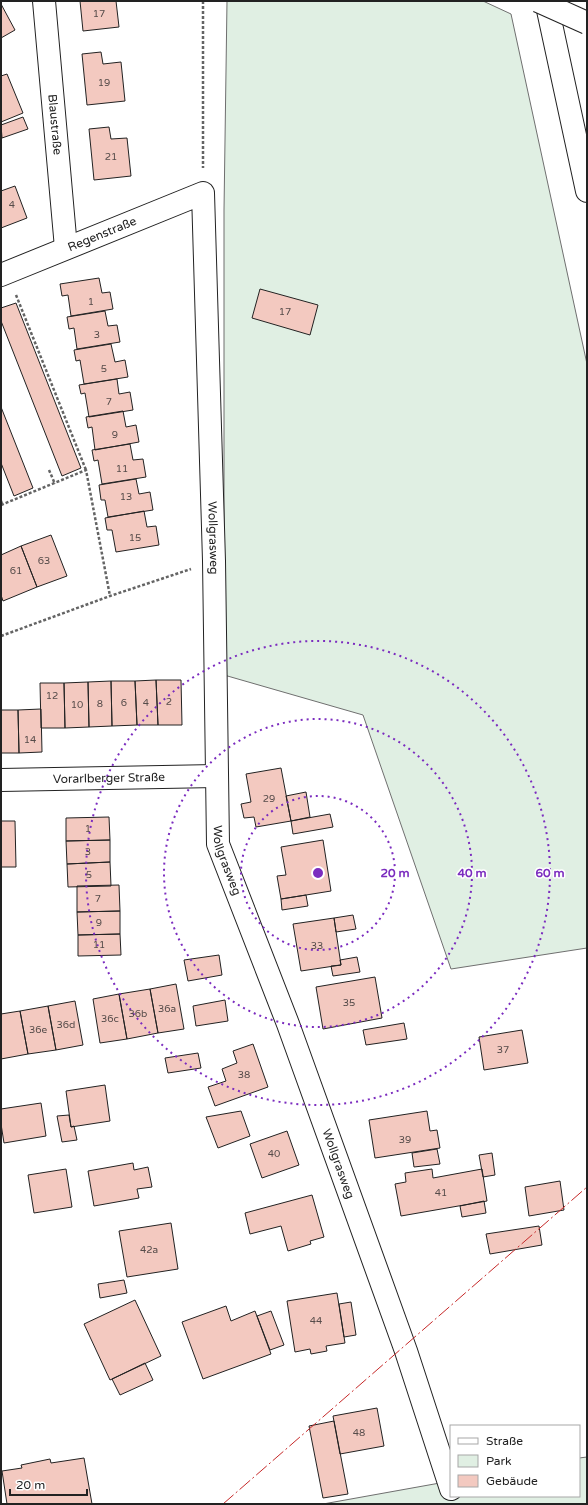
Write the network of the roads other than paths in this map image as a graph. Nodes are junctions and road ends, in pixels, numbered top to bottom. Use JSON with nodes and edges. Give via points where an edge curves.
{"nodes":[{"id":1,"x":44,"y":1,"type":"edge"},
{"id":2,"x":538,"y":1,"type":"edge"},
{"id":3,"x":546,"y":1,"type":"edge"},
{"id":4,"x":587,"y":23,"type":"edge"},
{"id":5,"x":587,"y":191,"type":"edge"},
{"id":6,"x":203,"y":193,"type":"joint"},
{"id":7,"x":66,"y":248,"type":"junction"},
{"id":8,"x":4,"y":274,"type":"edge"},
{"id":9,"x":216,"y":776,"type":"junction"},
{"id":10,"x":1,"y":780,"type":"edge"},
{"id":11,"x":450,"y":1486,"type":"edge"}],
"edges":[{"from":1,"to":7,"type":"main road","name":"Blaustraße"},
{"from":2,"to":4,"type":"main road","bridge":true},
{"from":3,"to":5,"type":"main road"},
{"from":6,"to":7,"type":"main road","name":"Regenstraße"},
{"from":6,"to":9,"type":"main road","name":"Wollgrasweg","via":[[214,561]]},
{"from":7,"to":8,"type":"main road","name":"Regenstraße"},
{"from":9,"to":10,"type":"main road","name":"Vorarlberger Straße"},
{"from":9,"to":11,"type":"main road","name":"Wollgrasweg","via":[[218,844],[288,1024],[402,1338]]}]}
